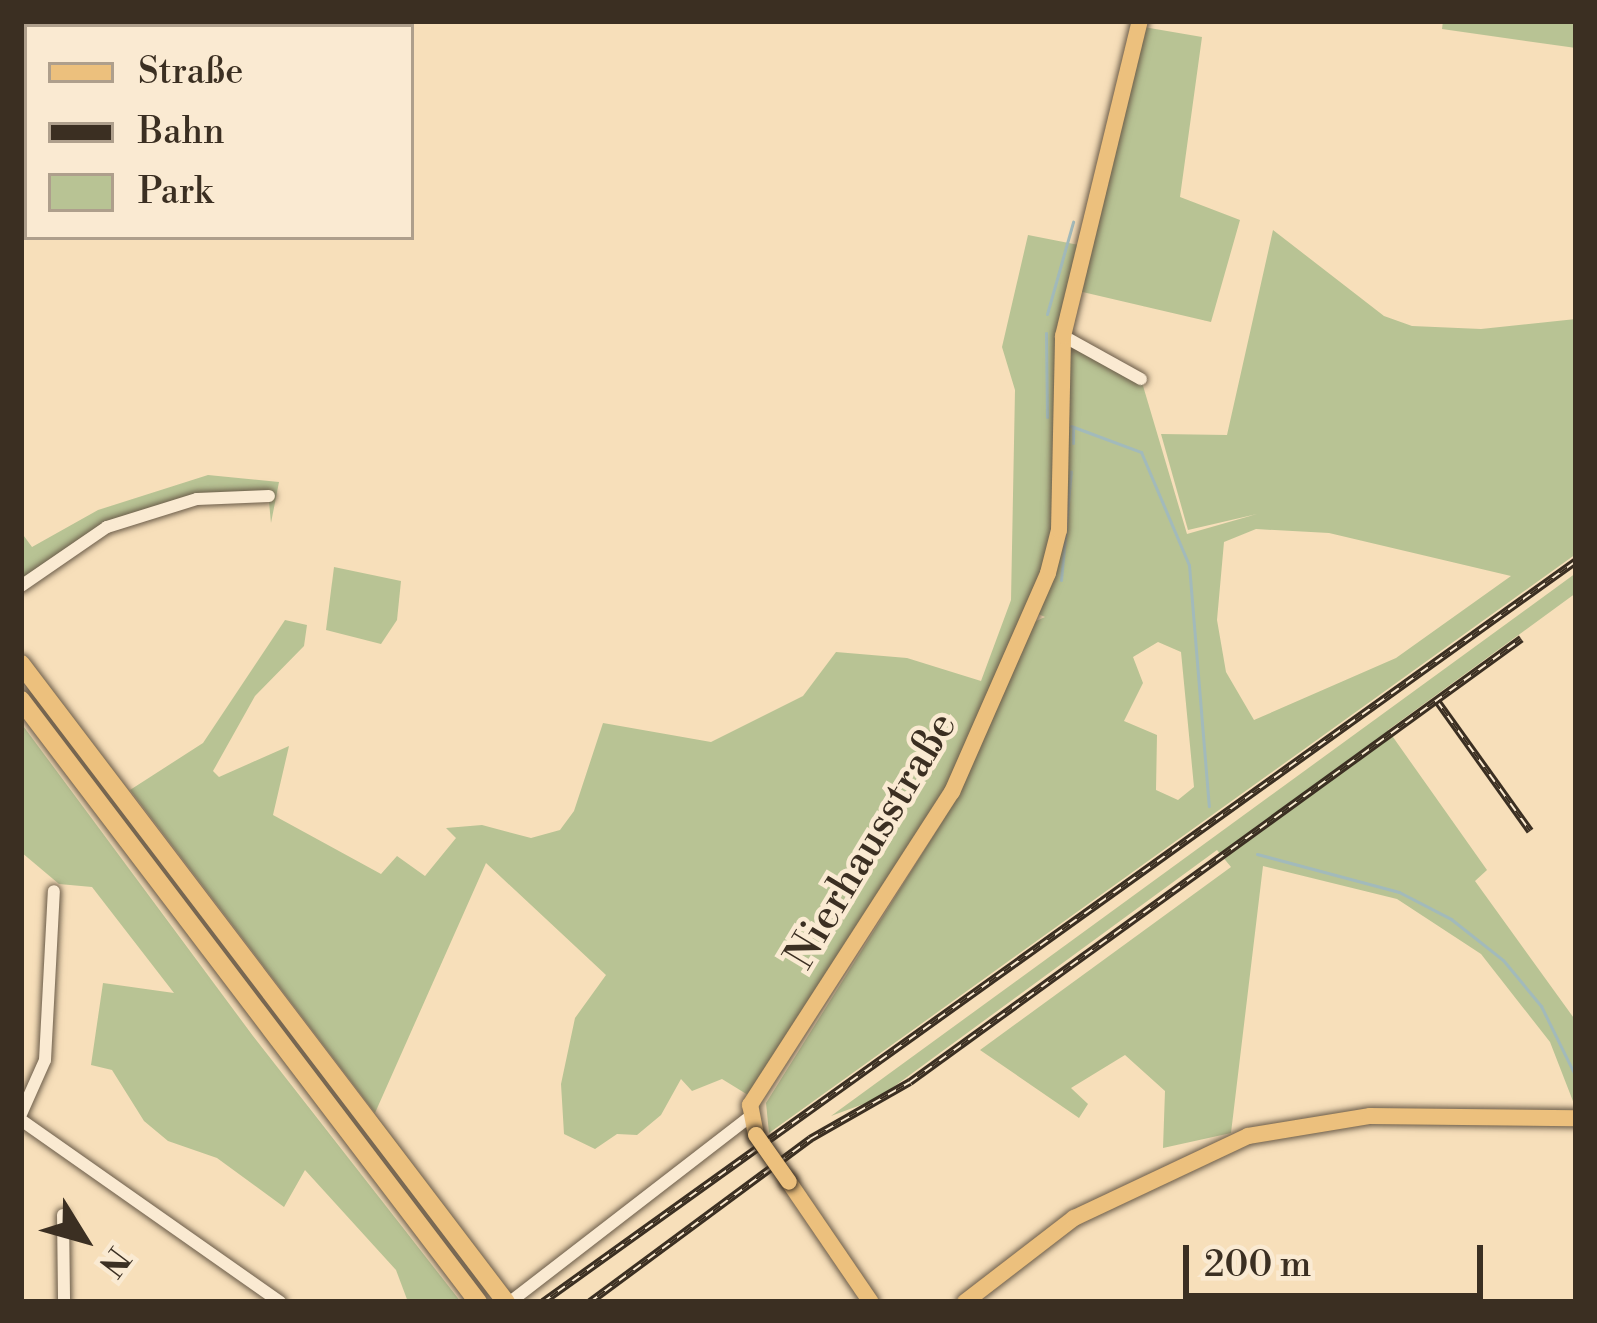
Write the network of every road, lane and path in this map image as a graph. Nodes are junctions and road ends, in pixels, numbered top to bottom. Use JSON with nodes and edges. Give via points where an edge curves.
{"nodes":[{"id":1,"x":1140,"y":21,"type":"edge"},
{"id":2,"x":1063,"y":336,"type":"junction"},
{"id":3,"x":1141,"y":379,"type":"dead end"},
{"id":4,"x":268,"y":496,"type":"dead end"},
{"id":5,"x":21,"y":586,"type":"edge"},
{"id":6,"x":25,"y":670,"type":"edge"},
{"id":7,"x":21,"y":700,"type":"edge"},
{"id":8,"x":54,"y":891,"type":"dead end"},
{"id":9,"x":21,"y":1117,"type":"edge"},
{"id":10,"x":1576,"y":1118,"type":"edge"},
{"id":11,"x":752,"y":1127,"type":"junction"},
{"id":12,"x":62,"y":1215,"type":"dead end"},
{"id":13,"x":475,"y":1298,"type":"edge"},
{"id":14,"x":64,"y":1302,"type":"edge"},
{"id":15,"x":280,"y":1302,"type":"edge"},
{"id":16,"x":508,"y":1302,"type":"edge"},
{"id":17,"x":871,"y":1302,"type":"edge"},
{"id":18,"x":965,"y":1302,"type":"edge"}],
"edges":[{"from":1,"to":2,"type":"main road","name":"Nierhausstraße"},
{"from":2,"to":3,"type":"street"},
{"from":2,"to":11,"type":"main road","name":"Nierhausstraße","via":[[1059,530],[1048,573],[952,792]]},
{"from":4,"to":5,"type":"street","via":[[197,499],[106,527]]},
{"from":6,"to":16,"type":"highway"},
{"from":7,"to":13,"type":"highway"},
{"from":8,"to":9,"type":"street","via":[[44,1060]]},
{"from":9,"to":15,"type":"street"},
{"from":10,"to":18,"type":"main road","via":[[1370,1116],[1230,1141],[1074,1218]]},
{"from":11,"to":16,"type":"street"},
{"from":11,"to":17,"type":"main road","bridge":true},
{"from":12,"to":14,"type":"street"}]}
